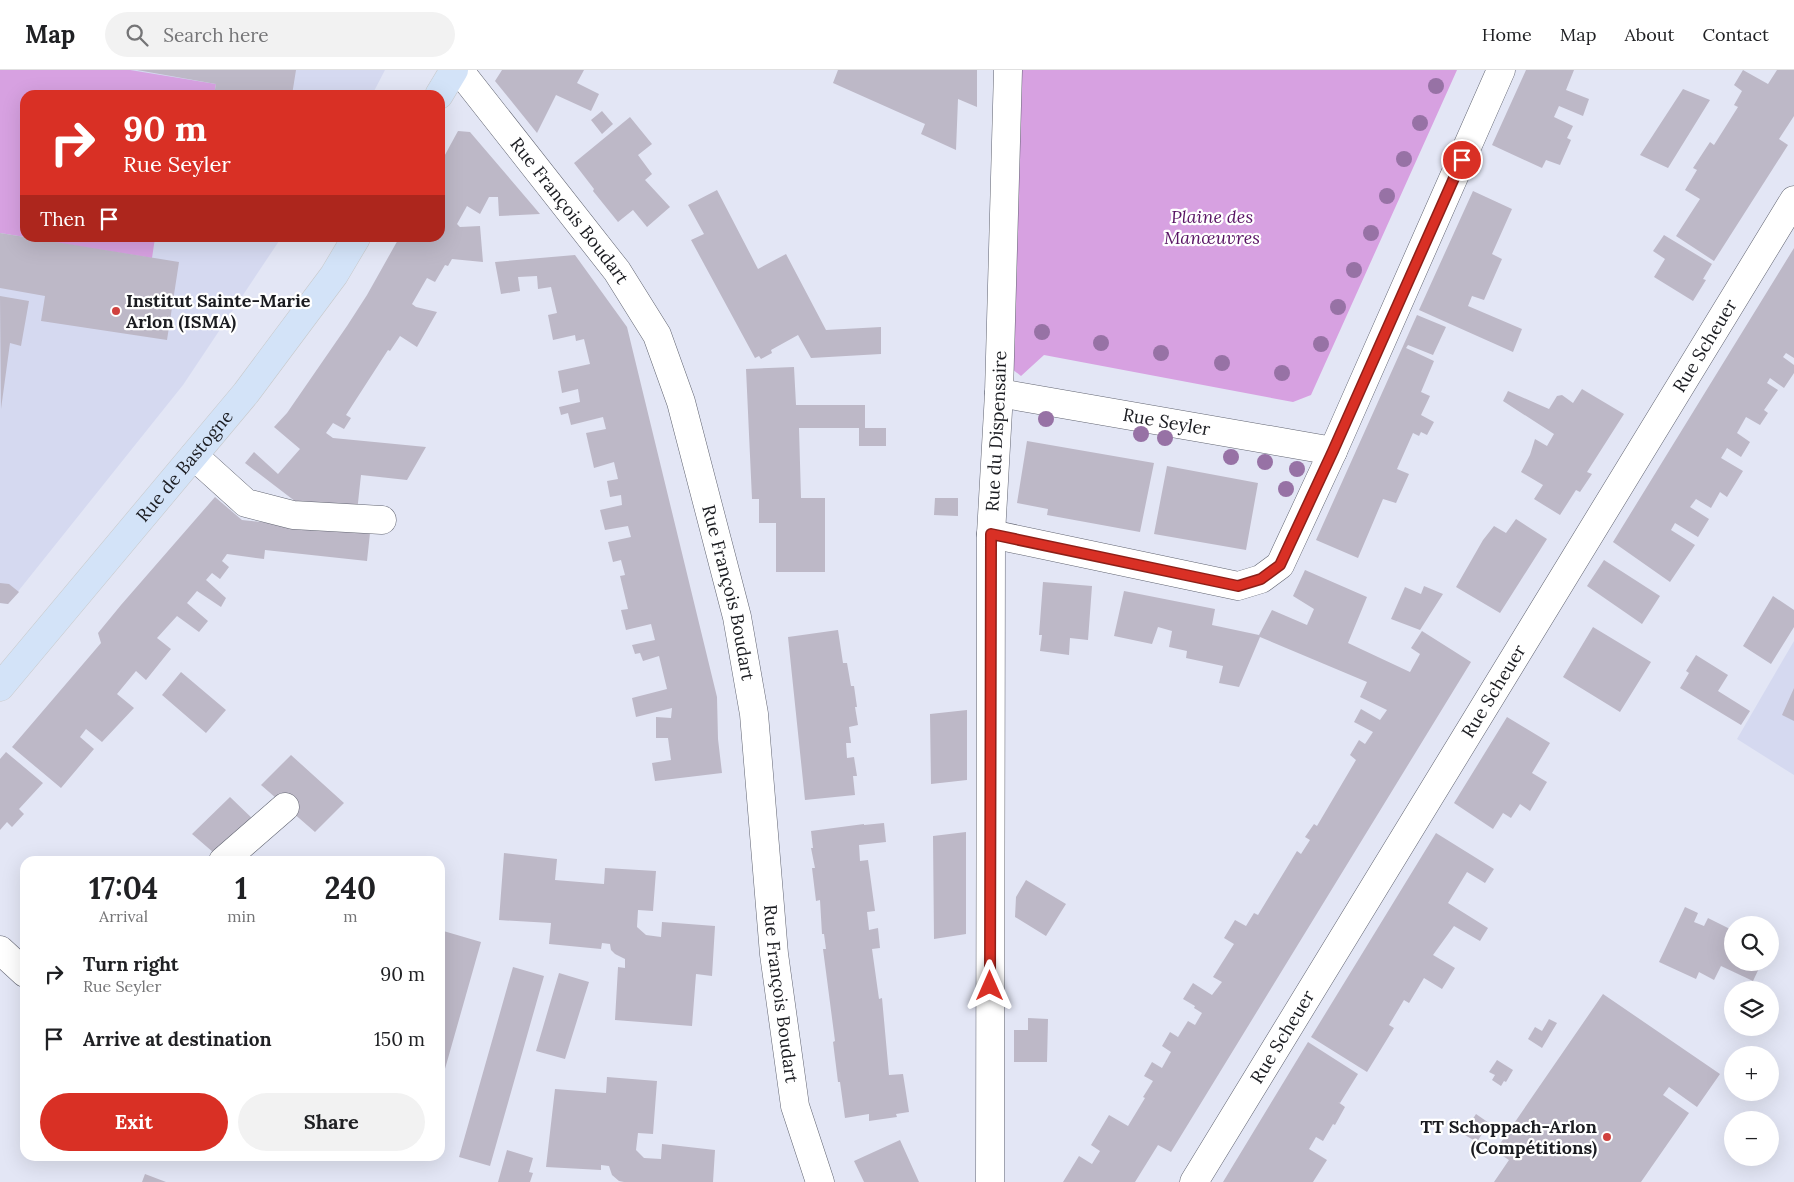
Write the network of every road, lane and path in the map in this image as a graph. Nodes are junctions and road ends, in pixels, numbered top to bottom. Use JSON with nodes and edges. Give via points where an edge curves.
{"nodes":[{"id":1,"x":454,"y":70,"type":"edge"},
{"id":2,"x":459,"y":70,"type":"edge"},
{"id":3,"x":1008,"y":70,"type":"edge"},
{"id":4,"x":1501,"y":70,"type":"edge"},
{"id":5,"x":442,"y":90,"type":"edge"},
{"id":6,"x":1794,"y":200,"type":"edge"},
{"id":7,"x":354,"y":242,"type":"edge"},
{"id":8,"x":999,"y":392,"type":"junction"},
{"id":9,"x":1333,"y":451,"type":"junction"},
{"id":10,"x":194,"y":456,"type":"junction"},
{"id":11,"x":382,"y":520,"type":"dead end"},
{"id":12,"x":991,"y":534,"type":"junction"},
{"id":13,"x":0,"y":687,"type":"edge"},
{"id":14,"x":285,"y":806,"type":"dead end"},
{"id":15,"x":229,"y":856,"type":"edge"},
{"id":16,"x":0,"y":950,"type":"edge"},
{"id":17,"x":20,"y":968,"type":"edge"},
{"id":18,"x":820,"y":1182,"type":"edge"},
{"id":19,"x":990,"y":1182,"type":"edge"},
{"id":20,"x":1194,"y":1182,"type":"edge"}],
"edges":[{"from":1,"to":5,"type":"main road"},
{"from":2,"to":18,"type":"street","name":"Rue François Boudart","via":[[617,270],[657,335],[681,402],[737,617],[754,714],[774,954],[795,1106]]},
{"from":3,"to":8,"type":"street","name":"Rue du Dispensaire"},
{"from":4,"to":9,"type":"street"},
{"from":6,"to":20,"type":"street","name":"Rue Scheuer"},
{"from":7,"to":10,"type":"main road","name":"Rue de Bastogne","via":[[334,275],[246,393]]},
{"from":8,"to":9,"type":"street","name":"Rue Seyler"},
{"from":8,"to":12,"type":"street","name":"Rue du Dispensaire"},
{"from":9,"to":12,"type":"street","via":[[1280,565],[1261,579],[1238,586]]},
{"from":10,"to":11,"type":"street","via":[[246,503],[293,515]]},
{"from":10,"to":13,"type":"main road","name":"Rue de Bastogne"},
{"from":12,"to":19,"type":"street","name":"Rue du Dispensaire"},
{"from":14,"to":15,"type":"street"},
{"from":16,"to":17,"type":"street"}]}
